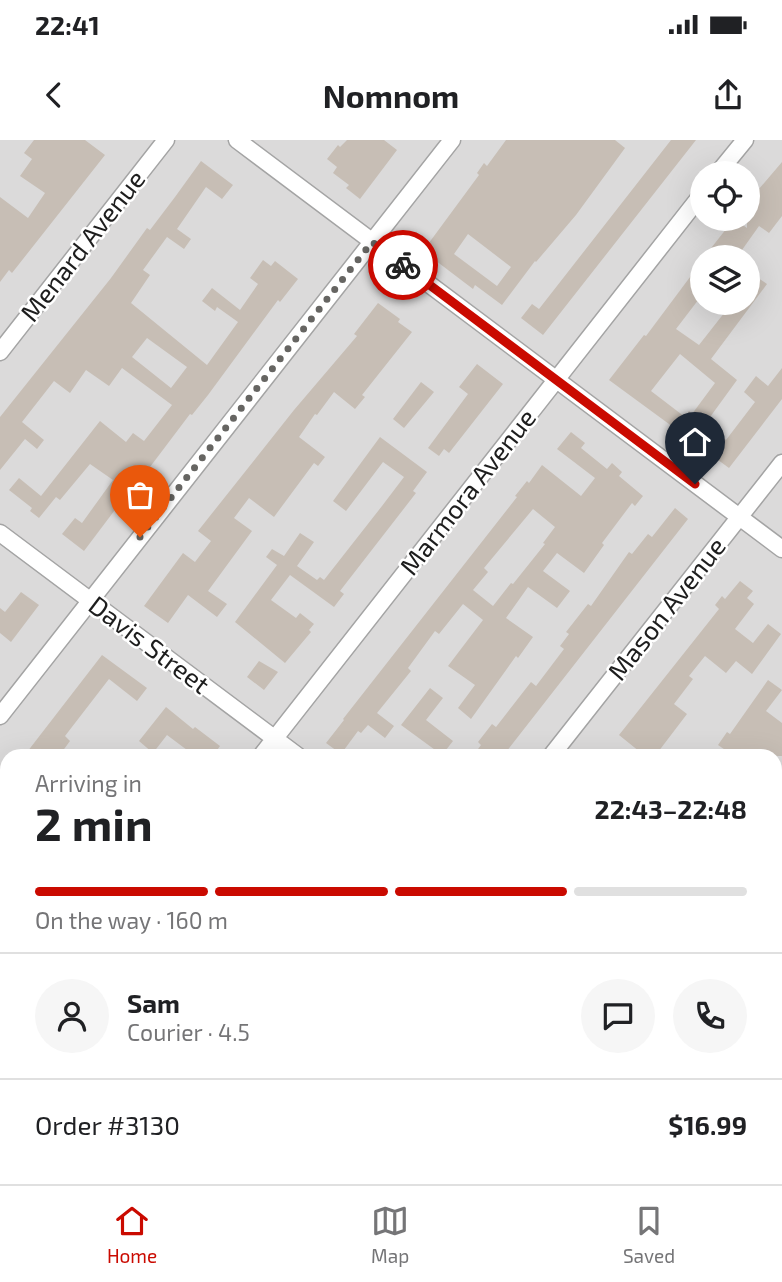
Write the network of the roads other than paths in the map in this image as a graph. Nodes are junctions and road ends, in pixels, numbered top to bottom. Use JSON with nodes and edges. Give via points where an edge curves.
{"nodes":[{"id":1,"x":166,"y":140,"type":"edge"},
{"id":2,"x":237,"y":140,"type":"edge"},
{"id":3,"x":452,"y":140,"type":"edge"},
{"id":4,"x":745,"y":140,"type":"edge"},
{"id":5,"x":728,"y":161,"type":"edge"},
{"id":6,"x":690,"y":209,"type":"edge"},
{"id":7,"x":372,"y":242,"type":"junction"},
{"id":8,"x":0,"y":352,"type":"edge"},
{"id":9,"x":556,"y":380,"type":"junction"},
{"id":10,"x":782,"y":463,"type":"edge"},
{"id":11,"x":739,"y":517,"type":"junction"},
{"id":12,"x":0,"y":533,"type":"edge"},
{"id":13,"x":782,"y":550,"type":"edge"},
{"id":14,"x":90,"y":601,"type":"junction"},
{"id":15,"x":0,"y":716,"type":"edge"},
{"id":16,"x":274,"y":738,"type":"junction"},
{"id":17,"x":266,"y":749,"type":"edge"},
{"id":18,"x":289,"y":749,"type":"edge"},
{"id":19,"x":557,"y":749,"type":"edge"}],
"edges":[{"from":1,"to":8,"type":"street","name":"Menard Avenue"},
{"from":2,"to":7,"type":"street"},
{"from":3,"to":7,"type":"street"},
{"from":4,"to":5,"type":"street"},
{"from":6,"to":9,"type":"street","name":"Marmora Avenue"},
{"from":7,"to":9,"type":"street"},
{"from":7,"to":14,"type":"street"},
{"from":9,"to":11,"type":"street"},
{"from":9,"to":16,"type":"street","name":"Marmora Avenue"},
{"from":10,"to":11,"type":"street","name":"Mason Avenue"},
{"from":11,"to":13,"type":"street"},
{"from":11,"to":19,"type":"street","name":"Mason Avenue"},
{"from":12,"to":14,"type":"street","name":"Davis Street"},
{"from":14,"to":15,"type":"street"},
{"from":14,"to":16,"type":"street","name":"Davis Street"},
{"from":16,"to":17,"type":"street","name":"Marmora Avenue"},
{"from":16,"to":18,"type":"street","name":"Davis Street"}]}
